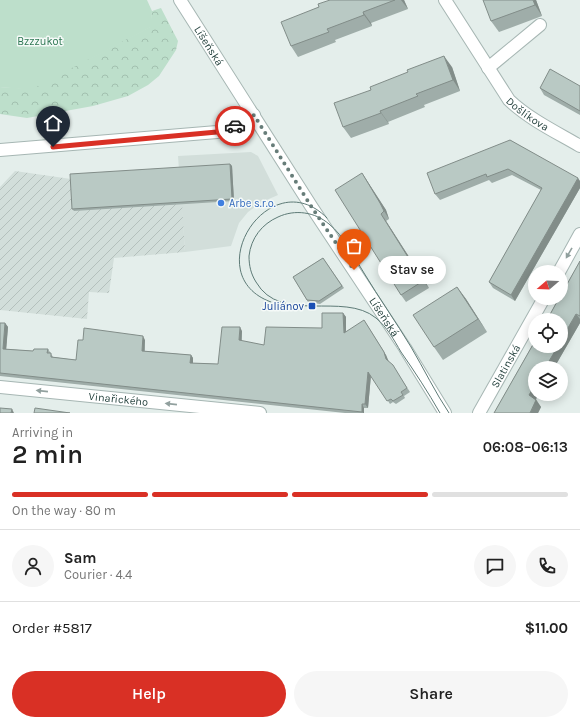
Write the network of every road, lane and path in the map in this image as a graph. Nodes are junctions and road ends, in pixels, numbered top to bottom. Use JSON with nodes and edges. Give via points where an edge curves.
{"nodes":[{"id":1,"x":180,"y":0,"type":"edge"},
{"id":2,"x":444,"y":0,"type":"edge"},
{"id":3,"x":540,"y":25,"type":"dead end"},
{"id":4,"x":488,"y":68,"type":"junction"},
{"id":5,"x":254,"y":115,"type":"junction"},
{"id":6,"x":580,"y":146,"type":"edge"},
{"id":7,"x":0,"y":150,"type":"edge"},
{"id":8,"x":580,"y":234,"type":"edge"},
{"id":9,"x":563,"y":265,"type":"edge"},
{"id":10,"x":540,"y":305,"type":"edge"},
{"id":11,"x":0,"y":387,"type":"edge"},
{"id":12,"x":238,"y":412,"type":"edge"},
{"id":13,"x":260,"y":413,"type":"edge"},
{"id":14,"x":445,"y":413,"type":"edge"},
{"id":15,"x":479,"y":413,"type":"edge"}],
"edges":[{"from":1,"to":5,"type":"street","name":"Líšeňská"},
{"from":2,"to":4,"type":"street","name":"Došlíkova"},
{"from":3,"to":4,"type":"street"},
{"from":4,"to":6,"type":"street","name":"Došlíkova","via":[[509,100],[518,108]]},
{"from":5,"to":7,"type":"street","via":[[233,127],[217,132]]},
{"from":5,"to":14,"type":"street","name":"Líšeňská"},
{"from":8,"to":9,"type":"street","one_way":true},
{"from":10,"to":15,"type":"street","name":"Slatinská"},
{"from":12,"to":11,"type":"street","name":"Vinařického","one_way":true},
{"from":12,"to":13,"type":"street","name":"Vinařického"}]}
